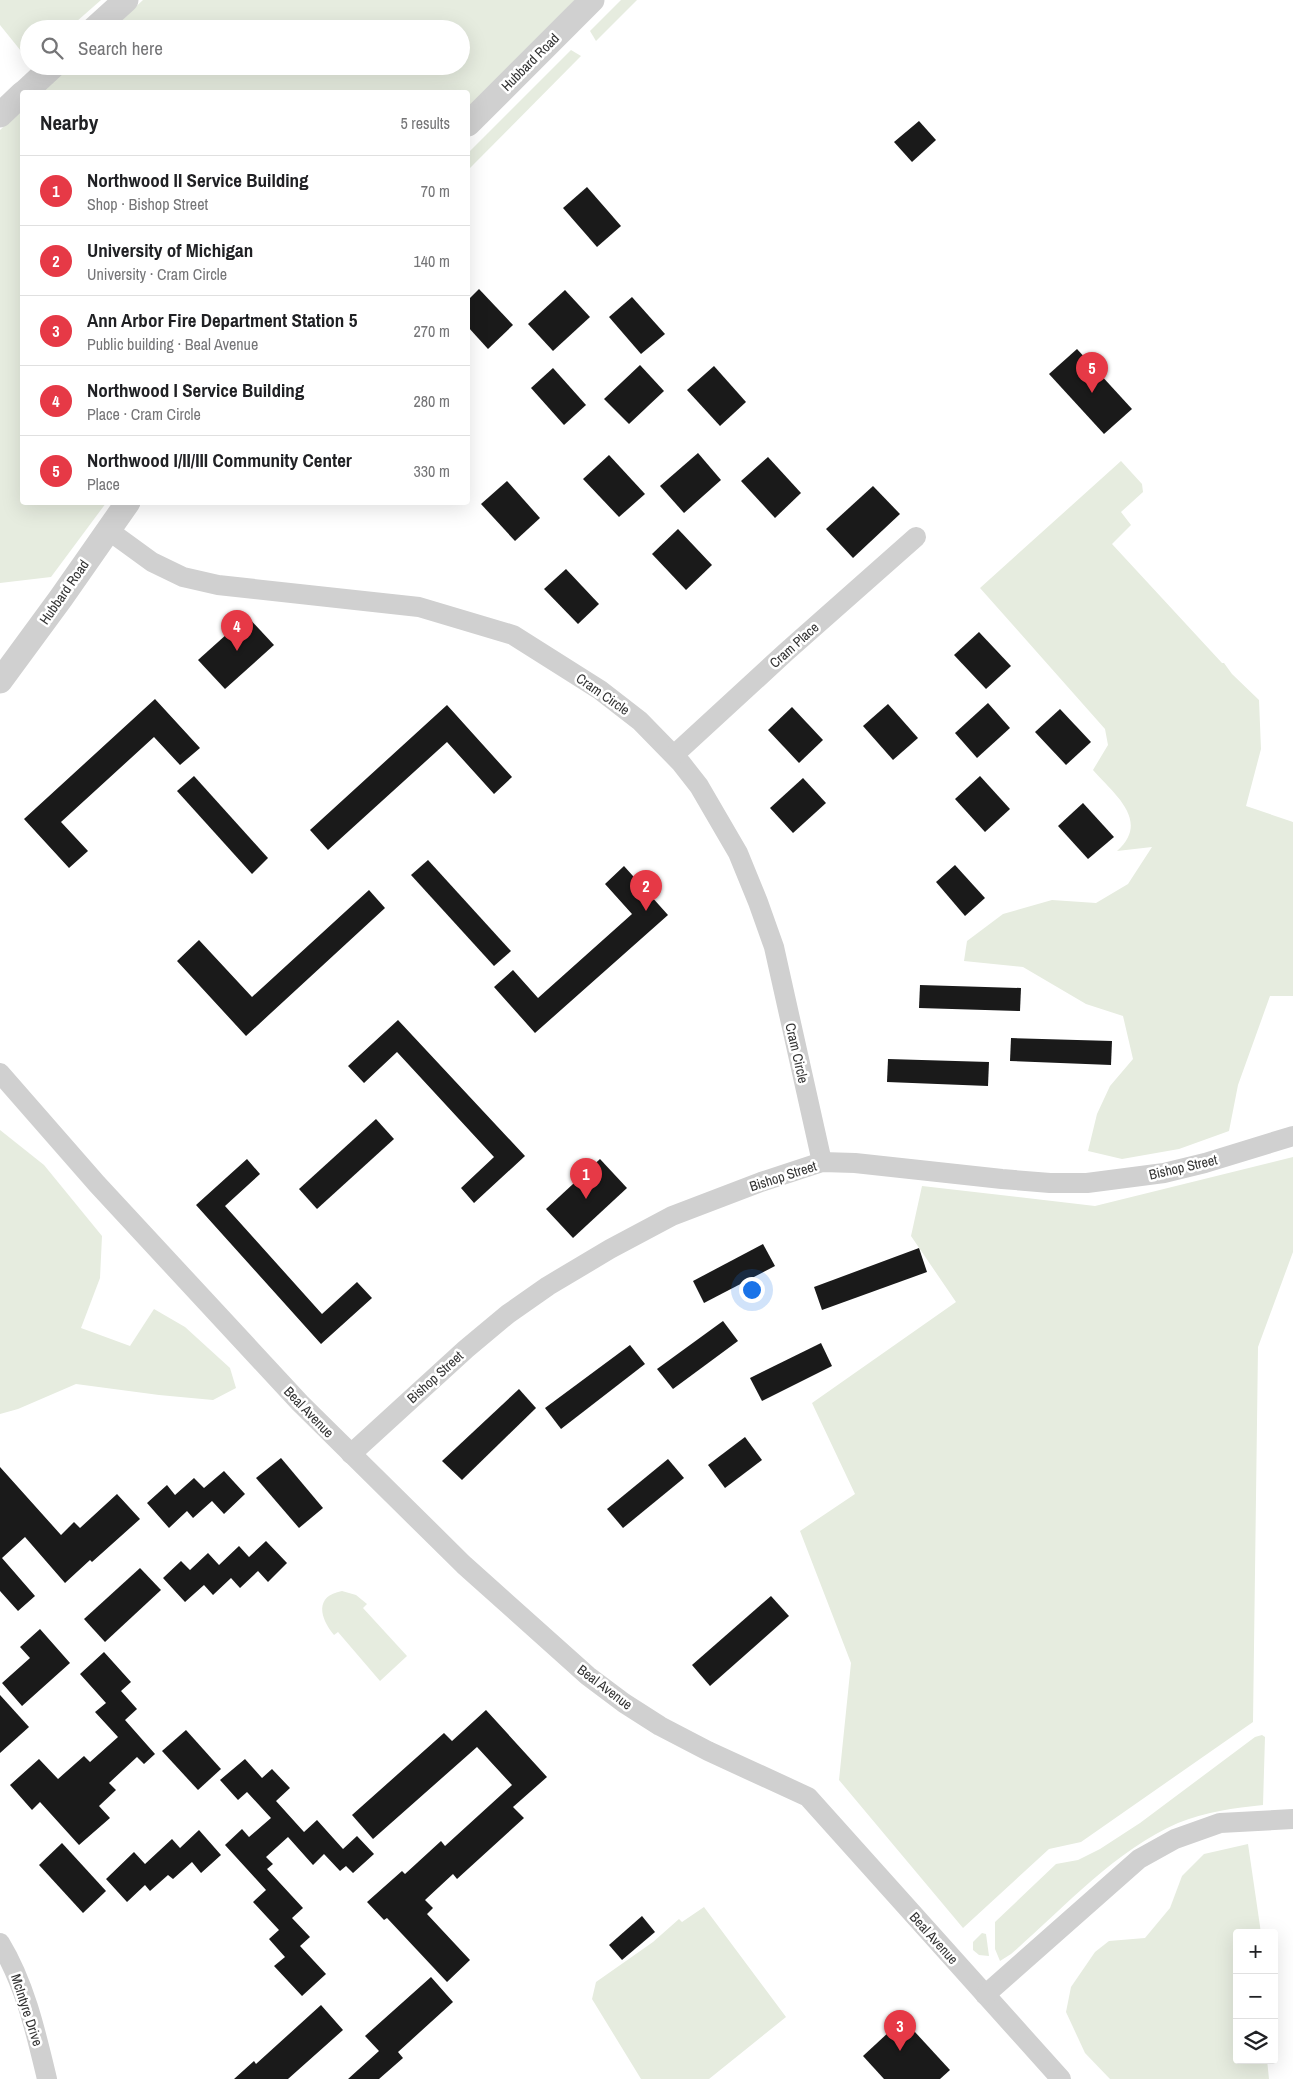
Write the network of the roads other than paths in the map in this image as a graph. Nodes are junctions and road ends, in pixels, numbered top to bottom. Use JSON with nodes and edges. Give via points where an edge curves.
{"nodes":[{"id":1,"x":126,"y":0,"type":"edge"},
{"id":2,"x":592,"y":0,"type":"edge"},
{"id":3,"x":104,"y":20,"type":"edge"},
{"id":4,"x":43,"y":75,"type":"edge"},
{"id":5,"x":27,"y":90,"type":"edge"},
{"id":6,"x":20,"y":97,"type":"edge"},
{"id":7,"x":0,"y":115,"type":"edge"},
{"id":8,"x":470,"y":122,"type":"edge"},
{"id":9,"x":126,"y":505,"type":"edge"},
{"id":10,"x":108,"y":530,"type":"junction"},
{"id":11,"x":916,"y":537,"type":"dead end"},
{"id":12,"x":0,"y":681,"type":"edge"},
{"id":13,"x":674,"y":756,"type":"junction"},
{"id":14,"x":0,"y":1073,"type":"edge"},
{"id":15,"x":1293,"y":1136,"type":"edge"},
{"id":16,"x":822,"y":1162,"type":"junction"},
{"id":17,"x":351,"y":1454,"type":"junction"},
{"id":18,"x":1293,"y":1818,"type":"edge"},
{"id":19,"x":0,"y":1943,"type":"edge"},
{"id":20,"x":985,"y":1994,"type":"junction"},
{"id":21,"x":47,"y":2079,"type":"edge"},
{"id":22,"x":1061,"y":2079,"type":"edge"}],
"edges":[{"from":1,"to":3,"type":"street"},
{"from":2,"to":8,"type":"street","name":"Hubbard Road"},
{"from":4,"to":5,"type":"street"},
{"from":6,"to":7,"type":"street"},
{"from":9,"to":10,"type":"street","name":"Hubbard Road"},
{"from":10,"to":12,"type":"street","name":"Hubbard Road"},
{"from":10,"to":13,"type":"street","name":"Cram Circle","via":[[152,562],[183,577],[218,585],[419,607],[513,635],[600,690],[640,721]]},
{"from":11,"to":13,"type":"street","name":"Cram Place"},
{"from":13,"to":16,"type":"street","name":"Cram Circle","via":[[699,786],[722,824],[758,902],[774,947]]},
{"from":14,"to":17,"type":"street","name":"Beal Avenue","via":[[96,1184]]},
{"from":15,"to":16,"type":"street","name":"Bishop Street","via":[[1205,1164],[1164,1173],[1088,1182],[1050,1183]]},
{"from":16,"to":17,"type":"street","name":"Bishop Street","via":[[672,1216],[548,1286],[466,1349]]},
{"from":17,"to":20,"type":"street","name":"Beal Avenue","via":[[478,1578],[588,1676],[660,1726],[808,1797]]},
{"from":18,"to":20,"type":"street","via":[[1220,1823],[1168,1843],[1139,1859]]},
{"from":19,"to":21,"type":"street","name":"McIntyre Drive","via":[[20,1985]]},
{"from":20,"to":22,"type":"street"}]}
